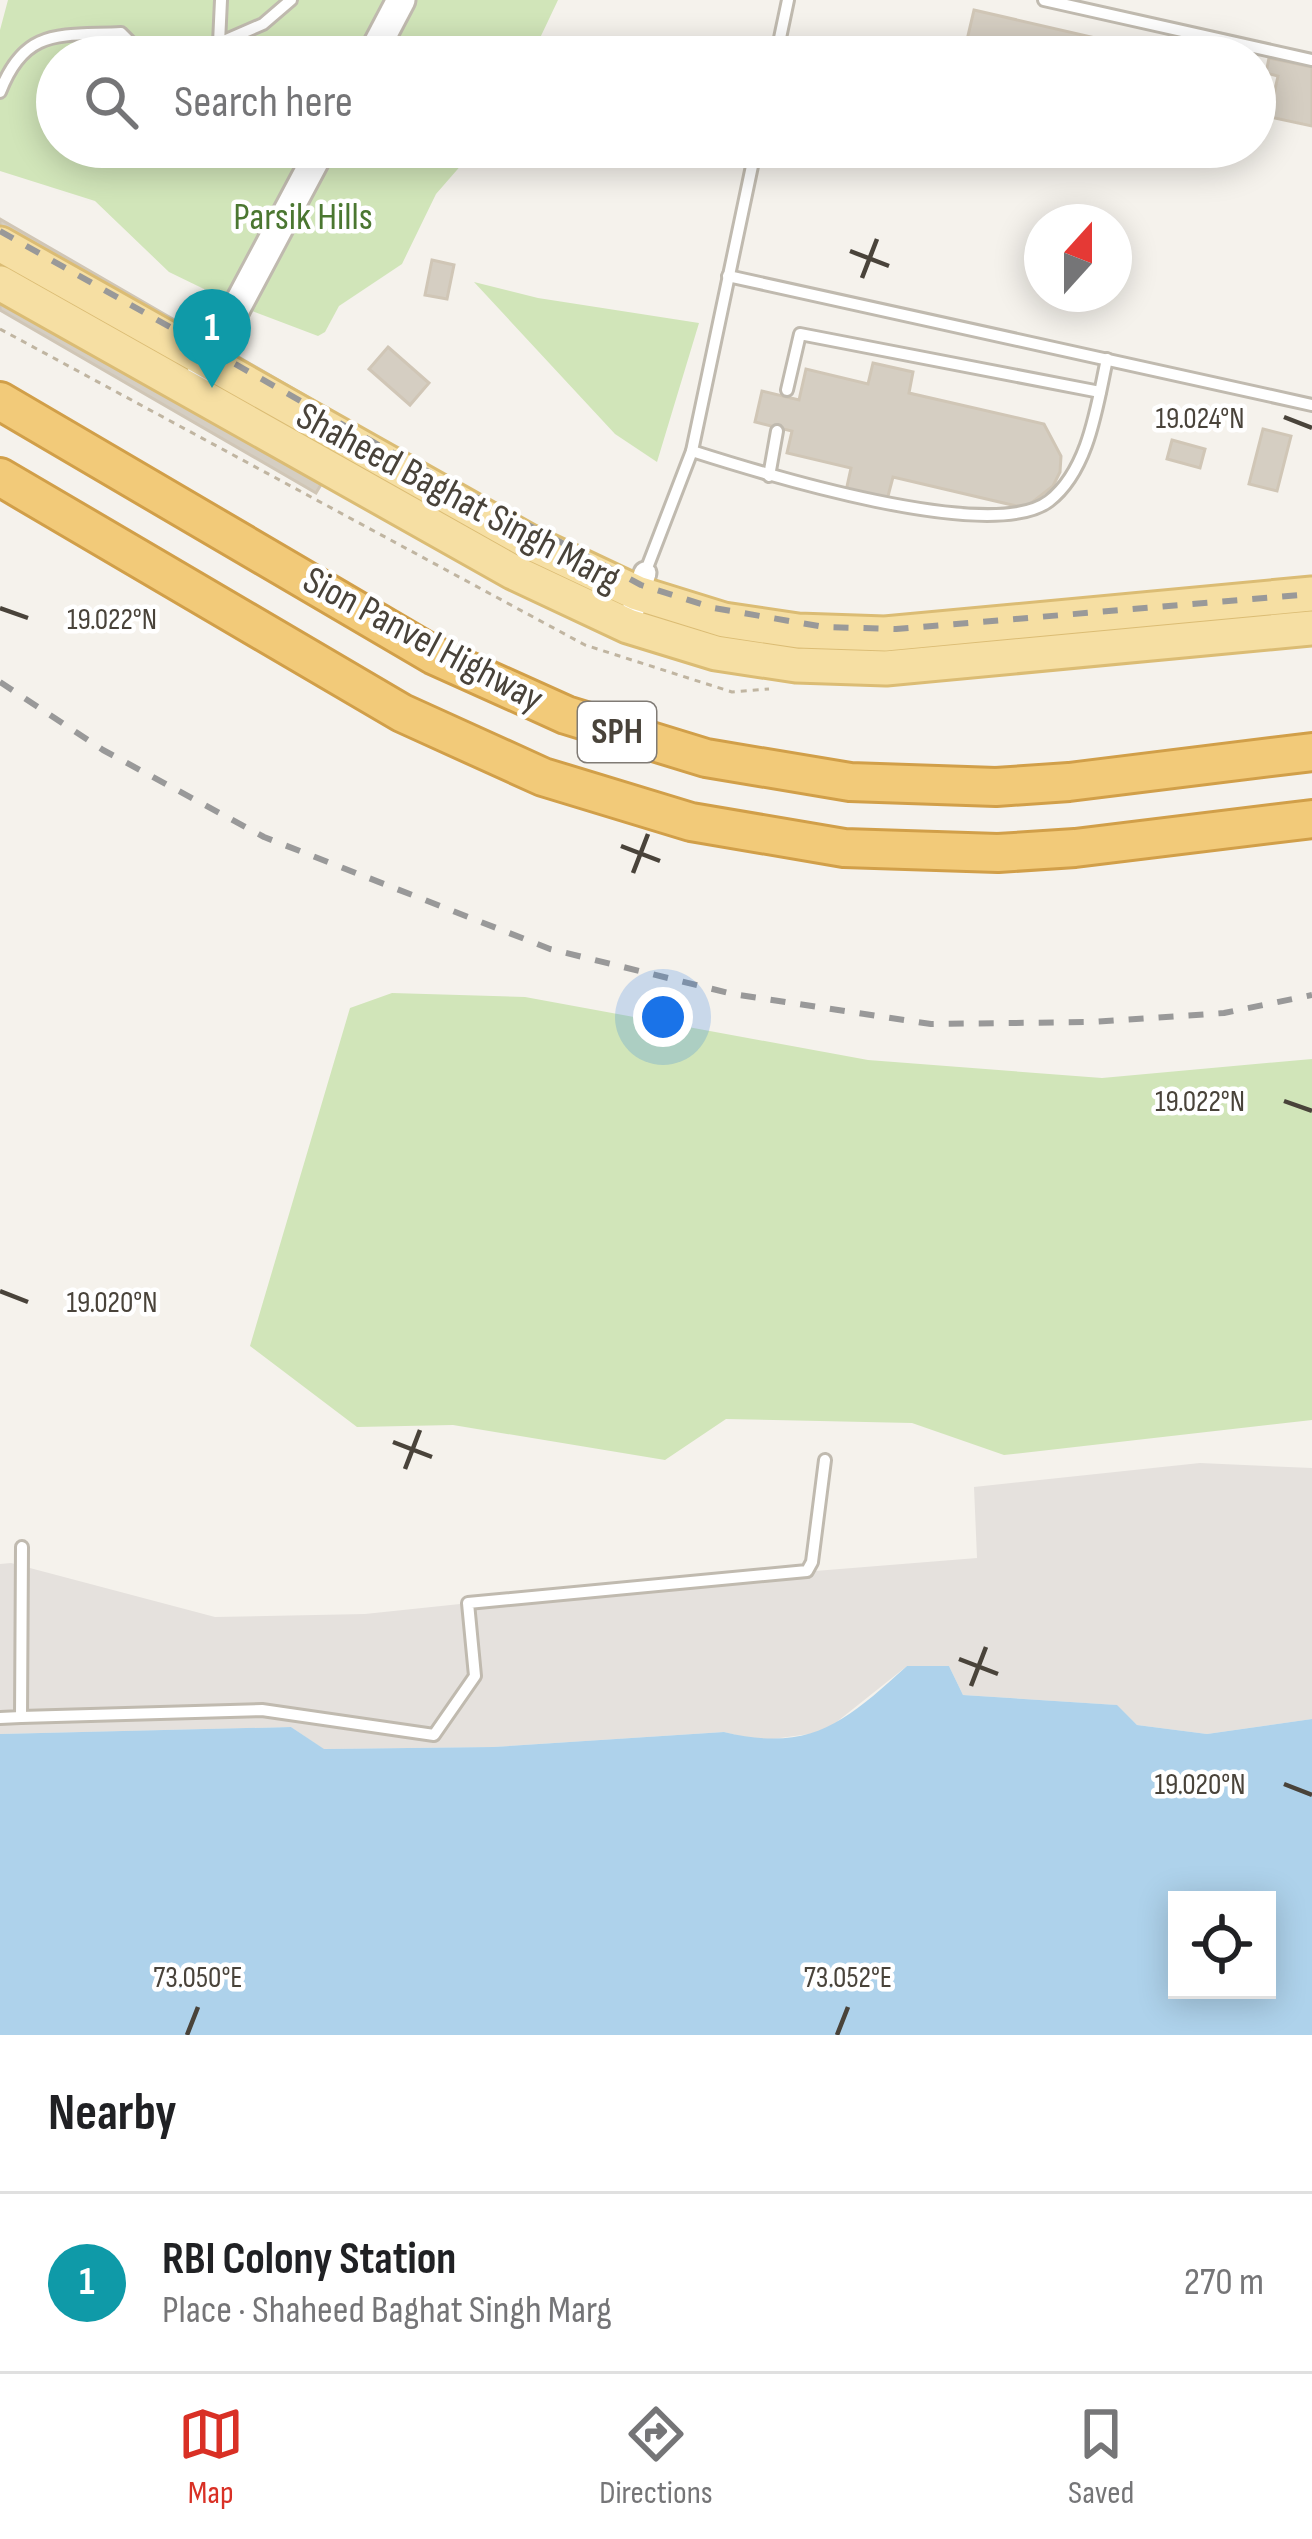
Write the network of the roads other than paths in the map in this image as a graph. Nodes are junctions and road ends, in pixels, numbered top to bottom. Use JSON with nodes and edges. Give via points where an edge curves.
{"nodes":[{"id":1,"x":221,"y":0,"type":"edge"},
{"id":2,"x":291,"y":0,"type":"edge"},
{"id":3,"x":401,"y":0,"type":"edge"},
{"id":4,"x":788,"y":0,"type":"edge"},
{"id":5,"x":1043,"y":0,"type":"edge"},
{"id":6,"x":61,"y":36,"type":"edge"},
{"id":7,"x":124,"y":36,"type":"edge"},
{"id":8,"x":219,"y":36,"type":"edge"},
{"id":9,"x":235,"y":36,"type":"edge"},
{"id":10,"x":382,"y":36,"type":"edge"},
{"id":11,"x":780,"y":36,"type":"edge"},
{"id":12,"x":1204,"y":36,"type":"edge"},
{"id":13,"x":36,"y":43,"type":"edge"},
{"id":14,"x":1276,"y":52,"type":"edge"},
{"id":15,"x":1312,"y":60,"type":"edge"},
{"id":16,"x":0,"y":92,"type":"edge"},
{"id":17,"x":311,"y":168,"type":"edge"},
{"id":18,"x":751,"y":168,"type":"edge"},
{"id":19,"x":0,"y":244,"type":"edge"},
{"id":20,"x":728,"y":276,"type":"junction"},
{"id":21,"x":0,"y":283,"type":"edge"},
{"id":22,"x":1107,"y":359,"type":"junction"},
{"id":23,"x":200,"y":377,"type":"junction"},
{"id":24,"x":787,"y":390,"type":"dead end"},
{"id":25,"x":1100,"y":392,"type":"junction"},
{"id":26,"x":0,"y":401,"type":"edge"},
{"id":27,"x":1312,"y":405,"type":"edge"},
{"id":28,"x":777,"y":431,"type":"dead end"},
{"id":29,"x":692,"y":451,"type":"junction"},
{"id":30,"x":769,"y":476,"type":"junction"},
{"id":31,"x":0,"y":477,"type":"edge"},
{"id":32,"x":641,"y":583,"type":"junction"},
{"id":33,"x":1312,"y":594,"type":"edge"},
{"id":34,"x":628,"y":626,"type":"junction"},
{"id":35,"x":1312,"y":628,"type":"edge"},
{"id":36,"x":1312,"y":752,"type":"edge"},
{"id":37,"x":1312,"y":819,"type":"edge"},
{"id":38,"x":825,"y":1460,"type":"dead end"},
{"id":39,"x":22,"y":1547,"type":"dead end"},
{"id":40,"x":21,"y":1717,"type":"junction"},
{"id":41,"x":0,"y":1718,"type":"edge"}],
"edges":[{"from":1,"to":8,"type":"lane"},
{"from":2,"to":9,"type":"lane"},
{"from":3,"to":10,"type":"street"},
{"from":4,"to":11,"type":"lane"},
{"from":5,"to":12,"type":"lane"},
{"from":6,"to":7,"type":"lane"},
{"from":13,"to":16,"type":"lane","via":[[11,62]]},
{"from":14,"to":15,"type":"lane"},
{"from":17,"to":23,"type":"street"},
{"from":18,"to":20,"type":"lane"},
{"from":19,"to":23,"type":"main road","name":"Shaheed Baghat Singh Marg"},
{"from":20,"to":22,"type":"lane"},
{"from":20,"to":29,"type":"lane"},
{"from":21,"to":23,"type":"main road","name":"Shaheed Baghat Singh Marg"},
{"from":22,"to":25,"type":"lane"},
{"from":22,"to":27,"type":"lane"},
{"from":23,"to":32,"type":"main road","name":"Shaheed Baghat Singh Marg","via":[[529,542]]},
{"from":23,"to":34,"type":"main road","name":"Shaheed Baghat Singh Marg","via":[[513,572]]},
{"from":24,"to":25,"type":"lane","via":[[800,334]]},
{"from":25,"to":30,"type":"lane","via":[[1066,484],[1027,513],[889,503]]},
{"from":26,"to":36,"type":"highway","name":"Sion Panvel Highway","number":"SPH","via":[[434,655],[566,715],[706,758],[850,782],[996,787]]},
{"from":28,"to":30,"type":"lane"},
{"from":29,"to":30,"type":"lane"},
{"from":29,"to":32,"type":"lane"},
{"from":31,"to":37,"type":"highway","name":"Sion Panvel Highway","number":"SPH","via":[[402,712],[543,777],[672,817],[767,837],[921,853],[1076,848]]},
{"from":32,"to":33,"type":"main road","name":"Shaheed Baghat Singh Marg","via":[[724,620],[885,634]]},
{"from":32,"to":34,"type":"street"},
{"from":34,"to":35,"type":"main road","name":"Shaheed Baghat Singh Marg","via":[[716,653],[886,668]]},
{"from":38,"to":40,"type":"lane","via":[[807,1571],[468,1603],[475,1676],[434,1735],[262,1710]]},
{"from":39,"to":40,"type":"lane"},
{"from":40,"to":41,"type":"lane"}]}
